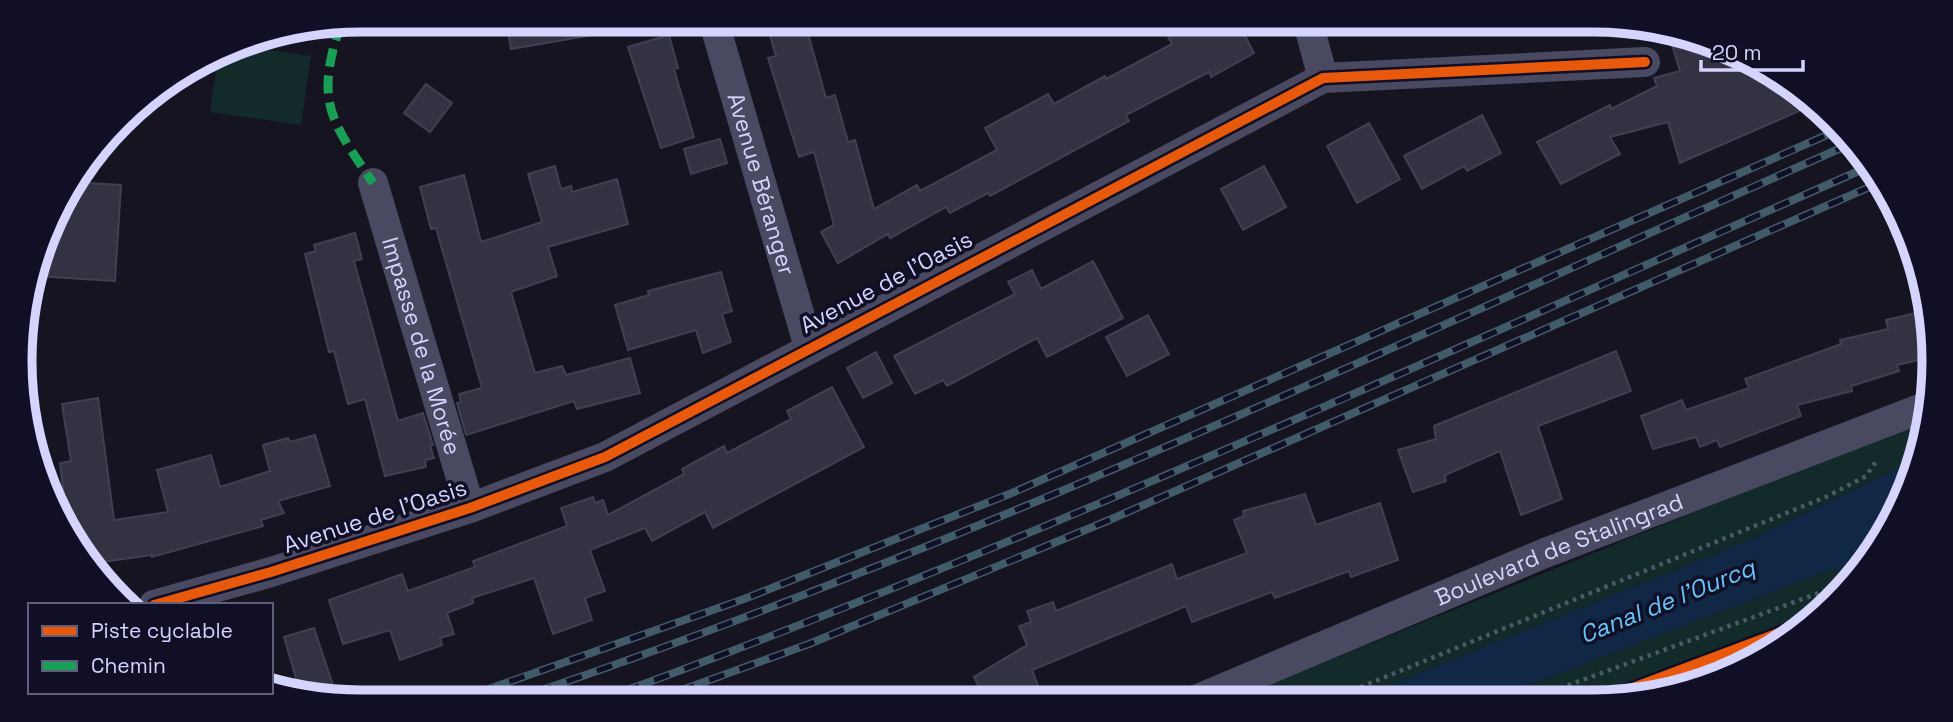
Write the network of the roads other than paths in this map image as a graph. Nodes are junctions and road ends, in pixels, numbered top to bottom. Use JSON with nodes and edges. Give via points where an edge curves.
{"nodes":[{"id":1,"x":717,"y":31,"type":"edge"},
{"id":2,"x":1310,"y":31,"type":"edge"},
{"id":3,"x":1645,"y":62,"type":"dead end"},
{"id":4,"x":1323,"y":78,"type":"junction"},
{"id":5,"x":373,"y":183,"type":"dead end"},
{"id":6,"x":809,"y":346,"type":"junction"},
{"id":7,"x":1918,"y":410,"type":"edge"},
{"id":8,"x":470,"y":508,"type":"junction"},
{"id":9,"x":161,"y":603,"type":"edge"},
{"id":10,"x":1219,"y":690,"type":"edge"}],
"edges":[{"from":1,"to":6,"type":"street","name":"Avenue Béranger"},
{"from":2,"to":4,"type":"street"},
{"from":3,"to":4,"type":"street","name":"Avenue de l'Oasis"},
{"from":4,"to":6,"type":"street","name":"Avenue de l'Oasis"},
{"from":5,"to":8,"type":"street","name":"Impasse de la Morée"},
{"from":6,"to":8,"type":"street","name":"Avenue de l'Oasis","via":[[605,457]]},
{"from":7,"to":10,"type":"street","name":"Boulevard de Stalingrad","via":[[1545,553]]},
{"from":8,"to":9,"type":"street","name":"Avenue de l'Oasis"}]}
